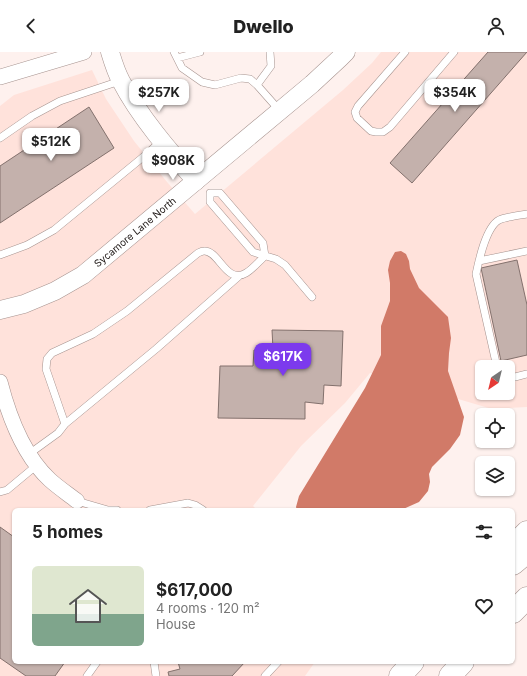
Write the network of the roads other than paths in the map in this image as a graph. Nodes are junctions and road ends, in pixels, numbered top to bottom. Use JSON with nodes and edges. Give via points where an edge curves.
{"nodes":[{"id":1,"x":84,"y":52,"type":"edge"},
{"id":2,"x":110,"y":52,"type":"edge"},
{"id":3,"x":200,"y":52,"type":"edge"},
{"id":4,"x":270,"y":52,"type":"edge"},
{"id":5,"x":346,"y":52,"type":"edge"},
{"id":6,"x":405,"y":52,"type":"edge"},
{"id":7,"x":454,"y":52,"type":"edge"},
{"id":8,"x":176,"y":55,"type":"edge"},
{"id":9,"x":0,"y":77,"type":"edge"},
{"id":10,"x":121,"y":80,"type":"junction"},
{"id":11,"x":257,"y":85,"type":"junction"},
{"id":12,"x":280,"y":112,"type":"junction"},
{"id":13,"x":0,"y":138,"type":"edge"},
{"id":14,"x":162,"y":140,"type":"junction"},
{"id":15,"x":203,"y":187,"type":"junction"},
{"id":16,"x":527,"y":214,"type":"edge"},
{"id":17,"x":527,"y":251,"type":"edge"},
{"id":18,"x":0,"y":255,"type":"edge"},
{"id":19,"x":265,"y":256,"type":"junction"},
{"id":20,"x":479,"y":260,"type":"junction"},
{"id":21,"x":239,"y":276,"type":"junction"},
{"id":22,"x":312,"y":298,"type":"dead end"},
{"id":23,"x":0,"y":310,"type":"edge"},
{"id":24,"x":494,"y":360,"type":"edge"},
{"id":25,"x":527,"y":374,"type":"edge"},
{"id":26,"x":515,"y":376,"type":"edge"},
{"id":27,"x":0,"y":382,"type":"edge"},
{"id":28,"x":65,"y":424,"type":"junction"},
{"id":29,"x":33,"y":460,"type":"junction"},
{"id":30,"x":0,"y":492,"type":"edge"},
{"id":31,"x":78,"y":506,"type":"edge"},
{"id":32,"x":93,"y":508,"type":"edge"},
{"id":33,"x":161,"y":508,"type":"edge"},
{"id":34,"x":200,"y":508,"type":"edge"},
{"id":35,"x":527,"y":532,"type":"edge"},
{"id":36,"x":515,"y":544,"type":"edge"},
{"id":37,"x":527,"y":552,"type":"edge"},
{"id":38,"x":515,"y":562,"type":"edge"},
{"id":39,"x":527,"y":598,"type":"edge"},
{"id":40,"x":527,"y":609,"type":"edge"},
{"id":41,"x":515,"y":610,"type":"edge"},
{"id":42,"x":515,"y":618,"type":"edge"},
{"id":43,"x":96,"y":664,"type":"edge"},
{"id":44,"x":154,"y":664,"type":"edge"},
{"id":45,"x":276,"y":664,"type":"edge"},
{"id":46,"x":403,"y":664,"type":"edge"},
{"id":47,"x":411,"y":664,"type":"edge"},
{"id":48,"x":461,"y":664,"type":"edge"},
{"id":49,"x":87,"y":676,"type":"edge"},
{"id":50,"x":156,"y":676,"type":"edge"},
{"id":51,"x":266,"y":676,"type":"edge"},
{"id":52,"x":394,"y":676,"type":"edge"},
{"id":53,"x":400,"y":676,"type":"edge"},
{"id":54,"x":450,"y":676,"type":"edge"}],
"edges":[{"from":1,"to":9,"type":"street"},
{"from":2,"to":10,"type":"street"},
{"from":3,"to":8,"type":"lane"},
{"from":4,"to":11,"type":"lane","via":[[271,66]]},
{"from":5,"to":12,"type":"street","name":"Sycamore Lane North"},
{"from":6,"to":7,"type":"lane","via":[[358,106],[357,118],[372,131],[383,132],[390,127]]},
{"from":8,"to":11,"type":"lane","via":[[182,68],[202,82],[215,85],[250,78]]},
{"from":10,"to":13,"type":"lane","via":[[60,101]]},
{"from":10,"to":14,"type":"street","via":[[132,100]]},
{"from":11,"to":12,"type":"lane"},
{"from":12,"to":15,"type":"street","name":"Sycamore Lane North"},
{"from":14,"to":15,"type":"street"},
{"from":14,"to":18,"type":"lane","via":[[54,230],[27,246]]},
{"from":15,"to":19,"type":"lane","via":[[210,202],[253,252]]},
{"from":15,"to":19,"type":"lane","via":[[220,193],[263,243]]},
{"from":15,"to":23,"type":"street","name":"Sycamore Lane North","via":[[83,275],[55,291],[24,304]]},
{"from":16,"to":20,"type":"lane","via":[[500,220],[493,225],[488,232]]},
{"from":17,"to":20,"type":"lane"},
{"from":19,"to":21,"type":"lane"},
{"from":19,"to":22,"type":"lane","via":[[276,259],[285,266]]},
{"from":20,"to":24,"type":"lane","via":[[476,274]]},
{"from":21,"to":28,"type":"lane"},
{"from":21,"to":28,"type":"lane","via":[[231,274],[210,252],[198,253],[127,312],[93,334],[52,353],[47,359],[46,369]]},
{"from":25,"to":26,"type":"lane"},
{"from":27,"to":29,"type":"street","via":[[4,400],[16,429]]},
{"from":28,"to":29,"type":"lane"},
{"from":29,"to":30,"type":"lane","via":[[7,490]]},
{"from":29,"to":31,"type":"street"},
{"from":31,"to":32,"type":"lane"},
{"from":33,"to":34,"type":"lane","via":[[188,503]]},
{"from":35,"to":36,"type":"highway"},
{"from":37,"to":38,"type":"highway"},
{"from":39,"to":41,"type":"highway"},
{"from":40,"to":42,"type":"highway"},
{"from":43,"to":49,"type":"lane"},
{"from":44,"to":50,"type":"lane"},
{"from":45,"to":51,"type":"lane"},
{"from":46,"to":52,"type":"highway"},
{"from":47,"to":53,"type":"highway"},
{"from":48,"to":54,"type":"highway"}]}
